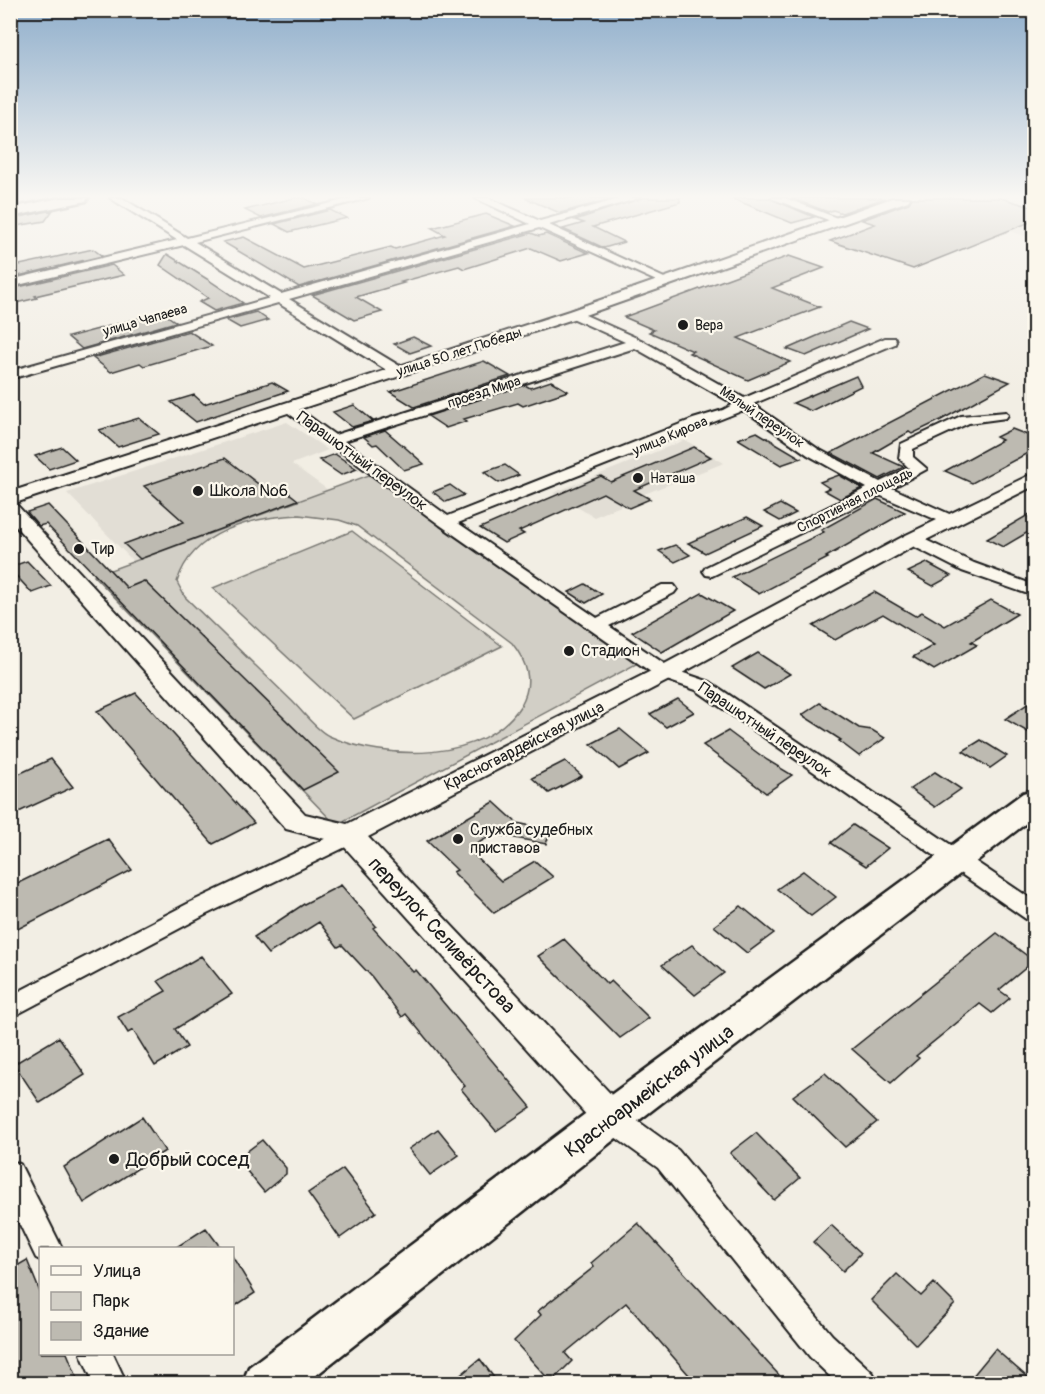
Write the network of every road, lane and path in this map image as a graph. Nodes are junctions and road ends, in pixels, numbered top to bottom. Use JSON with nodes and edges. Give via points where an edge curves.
{"nodes":[{"id":1,"x":97,"y":263,"type":"edge"},
{"id":2,"x":219,"y":263,"type":"edge"},
{"id":3,"x":400,"y":263,"type":"edge"},
{"id":4,"x":625,"y":263,"type":"edge"},
{"id":5,"x":721,"y":263,"type":"edge"},
{"id":6,"x":667,"y":282,"type":"junction"},
{"id":7,"x":10,"y":284,"type":"edge"},
{"id":8,"x":276,"y":298,"type":"junction"},
{"id":9,"x":574,"y":314,"type":"junction"},
{"id":10,"x":890,"y":341,"type":"dead end"},
{"id":11,"x":636,"y":344,"type":"junction"},
{"id":12,"x":398,"y":371,"type":"junction"},
{"id":13,"x":10,"y":375,"type":"edge"},
{"id":14,"x":743,"y":403,"type":"junction"},
{"id":15,"x":287,"y":407,"type":"junction"},
{"id":16,"x":1001,"y":415,"type":"dead end"},
{"id":17,"x":333,"y":440,"type":"junction"},
{"id":18,"x":1035,"y":479,"type":"edge"},
{"id":19,"x":880,"y":489,"type":"junction"},
{"id":20,"x":10,"y":499,"type":"edge"},
{"id":21,"x":10,"y":507,"type":"edge"},
{"id":22,"x":950,"y":520,"type":"junction"},
{"id":23,"x":446,"y":522,"type":"junction"},
{"id":24,"x":913,"y":539,"type":"junction"},
{"id":25,"x":712,"y":571,"type":"dead end"},
{"id":26,"x":668,"y":589,"type":"dead end"},
{"id":27,"x":1035,"y":591,"type":"edge"},
{"id":28,"x":596,"y":626,"type":"junction"},
{"id":29,"x":665,"y":673,"type":"junction"},
{"id":30,"x":1035,"y":801,"type":"edge"},
{"id":31,"x":350,"y":835,"type":"junction"},
{"id":32,"x":956,"y":861,"type":"junction"},
{"id":33,"x":1035,"y":913,"type":"edge"},
{"id":34,"x":10,"y":1008,"type":"edge"},
{"id":35,"x":612,"y":1118,"type":"junction"},
{"id":36,"x":10,"y":1173,"type":"edge"},
{"id":37,"x":46,"y":1247,"type":"edge"},
{"id":38,"x":98,"y":1355,"type":"edge"},
{"id":39,"x":111,"y":1383,"type":"edge"},
{"id":40,"x":266,"y":1383,"type":"edge"},
{"id":41,"x":862,"y":1383,"type":"edge"}],
"edges":[{"from":1,"to":7,"type":"street"},
{"from":2,"to":8,"type":"street"},
{"from":3,"to":8,"type":"street","name":"улица Чапаева"},
{"from":4,"to":6,"type":"street"},
{"from":5,"to":6,"type":"street","name":"улица 50 лет Победы"},
{"from":6,"to":9,"type":"street","name":"улица 50 лет Победы"},
{"from":8,"to":12,"type":"street"},
{"from":8,"to":13,"type":"street","name":"улица Чапаева"},
{"from":9,"to":11,"type":"street","name":"Малый переулок"},
{"from":9,"to":12,"type":"street","name":"улица 50 лет Победы"},
{"from":10,"to":14,"type":"street","name":"улица Кирова"},
{"from":11,"to":14,"type":"street","name":"Малый переулок"},
{"from":11,"to":17,"type":"street","name":"проезд Мира"},
{"from":12,"to":15,"type":"street","name":"улица 50 лет Победы"},
{"from":14,"to":19,"type":"street","name":"Малый переулок","via":[[813,452]]},
{"from":14,"to":23,"type":"street","name":"улица Кирова","via":[[736,411]]},
{"from":15,"to":17,"type":"street","name":"Парашютный переулок"},
{"from":15,"to":20,"type":"street","name":"улица 50 лет Победы"},
{"from":16,"to":19,"type":"street","name":"Спортивная площадь","via":[[966,419],[906,447],[906,458],[919,469]]},
{"from":17,"to":23,"type":"street","name":"Парашютный переулок"},
{"from":18,"to":22,"type":"street","name":"Красногвардейская улица"},
{"from":19,"to":22,"type":"street","name":"Малый переулок"},
{"from":19,"to":25,"type":"street","name":"Спортивная площадь"},
{"from":21,"to":31,"type":"street","via":[[296,822]]},
{"from":22,"to":24,"type":"street","name":"Красногвардейская улица"},
{"from":23,"to":28,"type":"street","name":"Парашютный переулок"},
{"from":24,"to":27,"type":"street","via":[[968,567]]},
{"from":24,"to":29,"type":"street","name":"Красногвардейская улица"},
{"from":26,"to":28,"type":"street"},
{"from":28,"to":29,"type":"street","name":"Парашютный переулок"},
{"from":29,"to":31,"type":"street","name":"Красногвардейская улица"},
{"from":29,"to":32,"type":"street","name":"Парашютный переулок","via":[[704,686]]},
{"from":30,"to":32,"type":"main road","name":"Красноармейская улица"},
{"from":31,"to":34,"type":"street","name":"Красногвардейская улица","via":[[199,908]]},
{"from":31,"to":35,"type":"street","name":"переулок Селивёрстова"},
{"from":32,"to":33,"type":"street","name":"Парашютный переулок"},
{"from":32,"to":35,"type":"main road","name":"Красноармейская улица"},
{"from":35,"to":40,"type":"main road","name":"Красноармейская улица"},
{"from":35,"to":41,"type":"street","name":"переулок Селивёрстова","via":[[668,1159],[821,1346]]},
{"from":36,"to":37,"type":"street"},
{"from":38,"to":39,"type":"street"}]}
